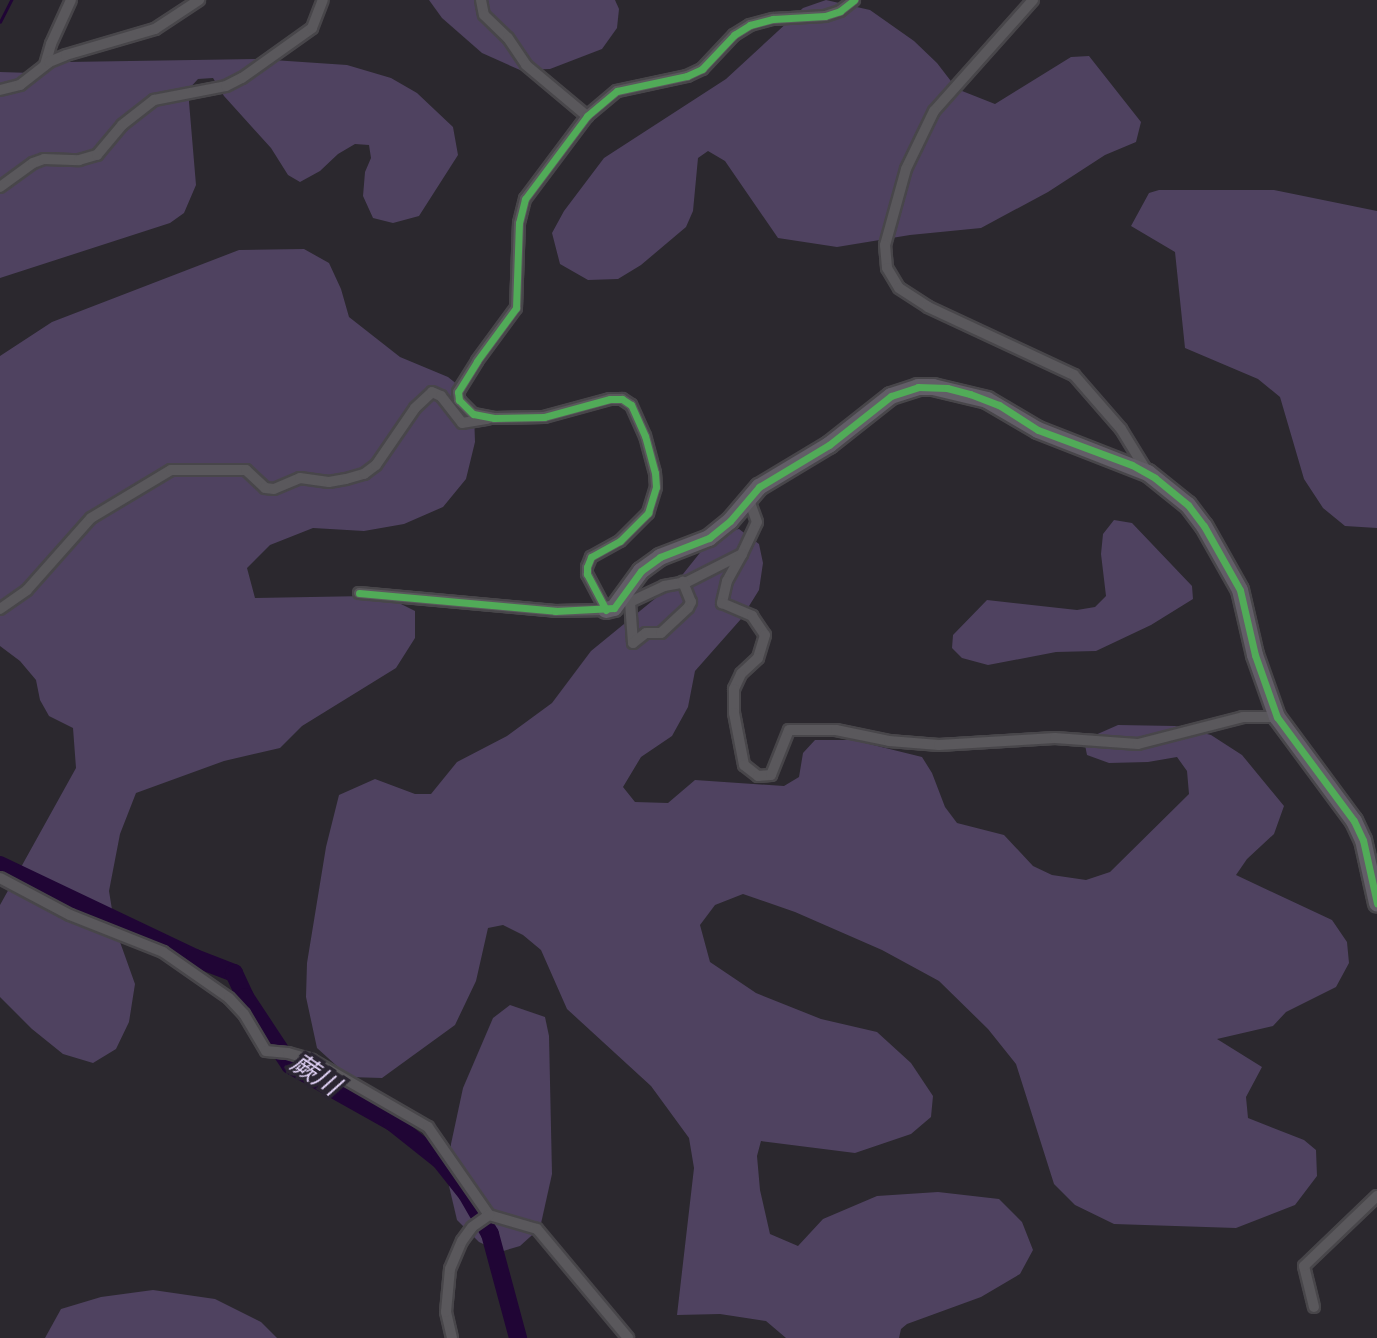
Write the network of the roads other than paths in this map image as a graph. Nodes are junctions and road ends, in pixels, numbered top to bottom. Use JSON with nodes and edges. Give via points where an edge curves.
{"nodes":[{"id":1,"x":71,"y":0,"type":"edge"},
{"id":2,"x":200,"y":0,"type":"edge"},
{"id":3,"x":323,"y":0,"type":"edge"},
{"id":4,"x":481,"y":0,"type":"edge"},
{"id":5,"x":855,"y":0,"type":"edge"},
{"id":6,"x":1033,"y":0,"type":"edge"},
{"id":7,"x":45,"y":65,"type":"junction"},
{"id":8,"x":0,"y":90,"type":"edge"},
{"id":9,"x":587,"y":116,"type":"junction"},
{"id":10,"x":0,"y":187,"type":"edge"},
{"id":11,"x":494,"y":418,"type":"junction"},
{"id":12,"x":1148,"y":473,"type":"junction"},
{"id":13,"x":748,"y":497,"type":"junction"},
{"id":14,"x":741,"y":554,"type":"junction"},
{"id":15,"x":683,"y":582,"type":"junction"},
{"id":16,"x":359,"y":593,"type":"dead end"},
{"id":17,"x":625,"y":601,"type":"junction"},
{"id":18,"x":0,"y":609,"type":"edge"},
{"id":19,"x":606,"y":610,"type":"junction"},
{"id":20,"x":1277,"y":717,"type":"junction"},
{"id":21,"x":0,"y":878,"type":"edge"},
{"id":22,"x":1377,"y":903,"type":"edge"},
{"id":23,"x":1377,"y":1196,"type":"edge"},
{"id":24,"x":489,"y":1215,"type":"junction"},
{"id":25,"x":1314,"y":1307,"type":"dead end"},
{"id":26,"x":452,"y":1338,"type":"edge"},
{"id":27,"x":628,"y":1338,"type":"edge"}],
"edges":[{"from":1,"to":7,"type":"street"},
{"from":2,"to":7,"type":"street","via":[[155,29]]},
{"from":3,"to":10,"type":"street","via":[[312,28],[242,78],[226,86],[155,100],[122,125],[97,155],[79,160],[44,159]]},
{"from":4,"to":9,"type":"street","via":[[484,15],[508,38],[526,65]]},
{"from":5,"to":9,"type":"street","via":[[825,16],[750,25],[734,34],[702,69],[665,83],[617,91]]},
{"from":6,"to":12,"type":"street","via":[[934,111],[906,169],[885,246],[887,268],[899,288],[928,307],[1074,375],[1121,429]]},
{"from":7,"to":8,"type":"street","via":[[20,85]]},
{"from":9,"to":11,"type":"street","via":[[525,199],[519,223],[516,308],[458,392],[466,410]]},
{"from":11,"to":18,"type":"street","via":[[462,423],[441,396],[432,392],[415,408],[376,465],[364,474],[330,482],[300,478],[274,489],[265,488],[246,470],[171,470],[91,518],[27,590]]},
{"from":11,"to":19,"type":"street","via":[[544,417],[610,399],[622,399],[635,411],[656,473],[656,487],[648,513],[620,541],[591,557],[587,574]]},
{"from":12,"to":13,"type":"street","via":[[1038,430],[987,400],[947,388],[918,387],[891,396],[829,445]]},
{"from":12,"to":20,"type":"street","via":[[1188,505],[1227,565],[1240,590],[1255,655]]},
{"from":13,"to":14,"type":"street","via":[[757,522]]},
{"from":13,"to":17,"type":"street","via":[[709,538],[641,571]]},
{"from":14,"to":15,"type":"street"},
{"from":14,"to":20,"type":"street","via":[[722,603],[752,616],[765,635],[758,658],[741,674],[734,689],[744,765],[758,776],[771,775],[789,730],[836,730],[939,745],[1055,738],[1138,744],[1243,717]]},
{"from":15,"to":17,"type":"street"},
{"from":15,"to":17,"type":"street","via":[[691,602],[688,608],[661,633],[646,633],[633,643]]},
{"from":16,"to":19,"type":"street","via":[[555,611]]},
{"from":17,"to":19,"type":"street"},
{"from":20,"to":22,"type":"street","via":[[1354,821],[1363,840]]},
{"from":21,"to":24,"type":"street","via":[[69,915],[163,952],[229,998],[266,1051],[312,1060],[428,1127]]},
{"from":23,"to":25,"type":"street","via":[[1304,1266]]},
{"from":24,"to":26,"type":"street","via":[[472,1227],[450,1269],[446,1312]]},
{"from":24,"to":27,"type":"street","via":[[537,1229]]}]}
